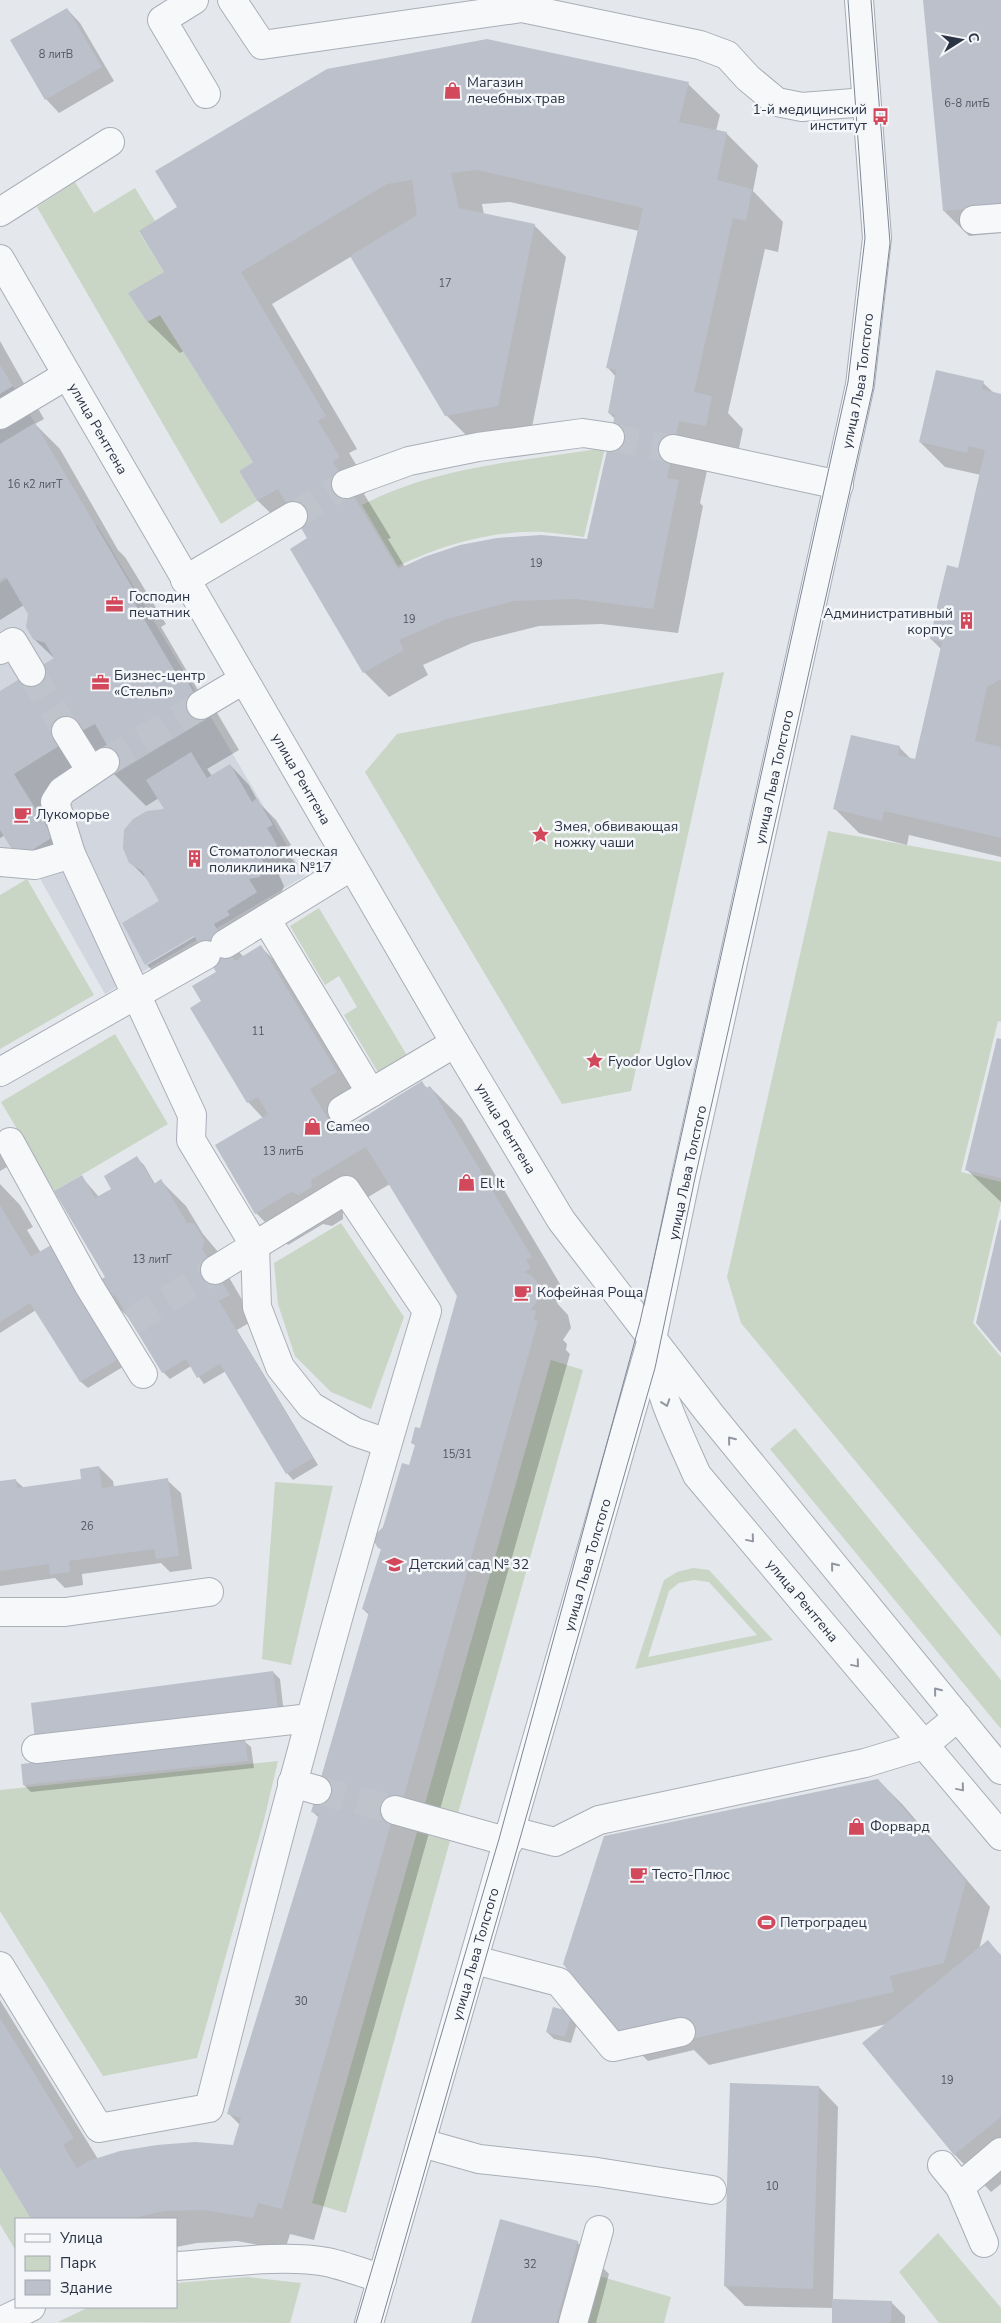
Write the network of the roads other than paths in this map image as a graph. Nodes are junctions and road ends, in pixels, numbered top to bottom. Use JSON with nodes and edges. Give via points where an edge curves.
{"nodes":[{"id":1,"x":194,"y":0,"type":"edge"},
{"id":2,"x":232,"y":0,"type":"edge"},
{"id":3,"x":859,"y":0,"type":"edge"},
{"id":4,"x":206,"y":94,"type":"dead end"},
{"id":5,"x":866,"y":102,"type":"junction"},
{"id":6,"x":110,"y":142,"type":"dead end"},
{"id":7,"x":0,"y":212,"type":"edge"},
{"id":8,"x":1001,"y":218,"type":"edge"},
{"id":9,"x":974,"y":220,"type":"dead end"},
{"id":10,"x":0,"y":260,"type":"edge"},
{"id":11,"x":67,"y":375,"type":"junction"},
{"id":12,"x":0,"y":415,"type":"edge"},
{"id":13,"x":610,"y":437,"type":"tunnel mouth"},
{"id":14,"x":673,"y":449,"type":"tunnel mouth"},
{"id":15,"x":346,"y":484,"type":"tunnel mouth"},
{"id":16,"x":839,"y":485,"type":"junction"},
{"id":17,"x":293,"y":516,"type":"tunnel mouth"},
{"id":18,"x":185,"y":580,"type":"junction"},
{"id":19,"x":0,"y":650,"type":"edge"},
{"id":20,"x":30,"y":672,"type":"tunnel mouth"},
{"id":21,"x":243,"y":680,"type":"junction"},
{"id":22,"x":200,"y":705,"type":"tunnel mouth"},
{"id":23,"x":66,"y":731,"type":"tunnel mouth"},
{"id":24,"x":71,"y":854,"type":"junction"},
{"id":25,"x":0,"y":862,"type":"edge"},
{"id":26,"x":352,"y":866,"type":"junction"},
{"id":27,"x":266,"y":918,"type":"junction"},
{"id":28,"x":135,"y":995,"type":"junction"},
{"id":29,"x":455,"y":1043,"type":"junction"},
{"id":30,"x":0,"y":1072,"type":"edge"},
{"id":31,"x":371,"y":1093,"type":"junction"},
{"id":32,"x":342,"y":1110,"type":"dead end"},
{"id":33,"x":3,"y":1138,"type":"edge"},
{"id":34,"x":255,"y":1246,"type":"junction"},
{"id":35,"x":215,"y":1270,"type":"tunnel mouth"},
{"id":36,"x":652,"y":1339,"type":"junction"},
{"id":37,"x":143,"y":1374,"type":"dead end"},
{"id":38,"x":387,"y":1443,"type":"junction"},
{"id":39,"x":210,"y":1592,"type":"dead end"},
{"id":40,"x":0,"y":1612,"type":"edge"},
{"id":41,"x":958,"y":1717,"type":"junction"},
{"id":42,"x":310,"y":1718,"type":"junction"},
{"id":43,"x":924,"y":1745,"type":"junction"},
{"id":44,"x":36,"y":1749,"type":"dead end"},
{"id":45,"x":1001,"y":1770,"type":"edge"},
{"id":46,"x":395,"y":1810,"type":"tunnel mouth"},
{"id":47,"x":510,"y":1836,"type":"junction"},
{"id":48,"x":1001,"y":1836,"type":"edge"},
{"id":49,"x":475,"y":1960,"type":"junction"},
{"id":50,"x":0,"y":1966,"type":"edge"},
{"id":51,"x":681,"y":2032,"type":"dead end"},
{"id":52,"x":422,"y":2144,"type":"junction"},
{"id":53,"x":1001,"y":2152,"type":"edge"},
{"id":54,"x":942,"y":2165,"type":"dead end"},
{"id":55,"x":960,"y":2188,"type":"junction"},
{"id":56,"x":712,"y":2190,"type":"dead end"},
{"id":57,"x":600,"y":2230,"type":"dead end"},
{"id":58,"x":984,"y":2243,"type":"dead end"},
{"id":59,"x":178,"y":2266,"type":"edge"},
{"id":60,"x":382,"y":2279,"type":"junction"},
{"id":61,"x":28,"y":2308,"type":"edge"},
{"id":62,"x":5,"y":2317,"type":"edge"},
{"id":63,"x":369,"y":2323,"type":"edge"},
{"id":64,"x":573,"y":2323,"type":"edge"}],
"edges":[{"from":1,"to":4,"type":"street","via":[[162,20]]},
{"from":2,"to":5,"type":"street","via":[[262,45],[522,8],[700,44],[727,55],[777,102],[802,107]]},
{"from":3,"to":5,"type":"street","name":"улица Льва Толстого"},
{"from":5,"to":16,"type":"street","name":"улица Льва Толстого","via":[[877,238],[860,385]]},
{"from":6,"to":7,"type":"street"},
{"from":8,"to":9,"type":"street"},
{"from":10,"to":11,"type":"street","name":"улица Рентгена"},
{"from":11,"to":12,"type":"street"},
{"from":11,"to":18,"type":"street","name":"улица Рентгена"},
{"from":13,"to":15,"type":"street","via":[[583,433],[478,447],[409,461]]},
{"from":14,"to":16,"type":"street"},
{"from":16,"to":36,"type":"street","name":"улица Льва Толстого"},
{"from":17,"to":18,"type":"street"},
{"from":18,"to":21,"type":"street","name":"улица Рентгена"},
{"from":19,"to":20,"type":"street","via":[[13,642]]},
{"from":21,"to":22,"type":"street"},
{"from":21,"to":26,"type":"street","name":"улица Рентгена"},
{"from":23,"to":24,"type":"street","via":[[98,767],[62,791],[55,802]]},
{"from":24,"to":25,"type":"street","via":[[35,865]]},
{"from":24,"to":28,"type":"street"},
{"from":26,"to":27,"type":"street"},
{"from":26,"to":29,"type":"street","name":"улица Рентгена"},
{"from":27,"to":28,"type":"street"},
{"from":27,"to":31,"type":"street"},
{"from":28,"to":30,"type":"street"},
{"from":28,"to":34,"type":"street","via":[[192,1115],[191,1140]]},
{"from":29,"to":31,"type":"street"},
{"from":29,"to":36,"type":"street","name":"улица Рентгена","via":[[561,1220]]},
{"from":31,"to":32,"type":"street"},
{"from":33,"to":37,"type":"street","via":[[124,1326]]},
{"from":34,"to":35,"type":"street"},
{"from":34,"to":38,"type":"street","via":[[257,1307],[280,1367],[311,1406],[355,1432]]},
{"from":34,"to":38,"type":"street","via":[[346,1190],[384,1246],[427,1311]]},
{"from":41,"to":36,"type":"street","name":"улица Рентгена","one_way":true},
{"from":36,"to":43,"type":"street","name":"улица Рентгена","one_way":true,"via":[[658,1376],[669,1410],[697,1475]]},
{"from":36,"to":47,"type":"street","name":"улица Льва Толстого"},
{"from":38,"to":42,"type":"street"},
{"from":39,"to":40,"type":"street","via":[[65,1612]]},
{"from":41,"to":43,"type":"street"},
{"from":41,"to":45,"type":"street","name":"улица Рентгена"},
{"from":42,"to":44,"type":"street"},
{"from":42,"to":50,"type":"street","via":[[305,1786],[209,2108],[99,2128]]},
{"from":43,"to":47,"type":"street","via":[[865,1763],[598,1820],[555,1842]]},
{"from":43,"to":48,"type":"street","name":"улица Рентгена","one_way":true},
{"from":46,"to":47,"type":"street"},
{"from":47,"to":49,"type":"street","name":"улица Льва Толстого"},
{"from":49,"to":51,"type":"street","via":[[558,1982],[612,2047]]},
{"from":49,"to":52,"type":"street","name":"улица Льва Толстого"},
{"from":52,"to":56,"type":"street","via":[[479,2159],[597,2172]]},
{"from":52,"to":60,"type":"street","name":"улица Льва Толстого"},
{"from":53,"to":55,"type":"street"},
{"from":54,"to":55,"type":"street"},
{"from":55,"to":58,"type":"street"},
{"from":57,"to":64,"type":"street"},
{"from":59,"to":60,"type":"street","via":[[306,2260],[327,2262]]},
{"from":60,"to":63,"type":"street","name":"улица Льва Толстого"},
{"from":61,"to":62,"type":"street"}]}
